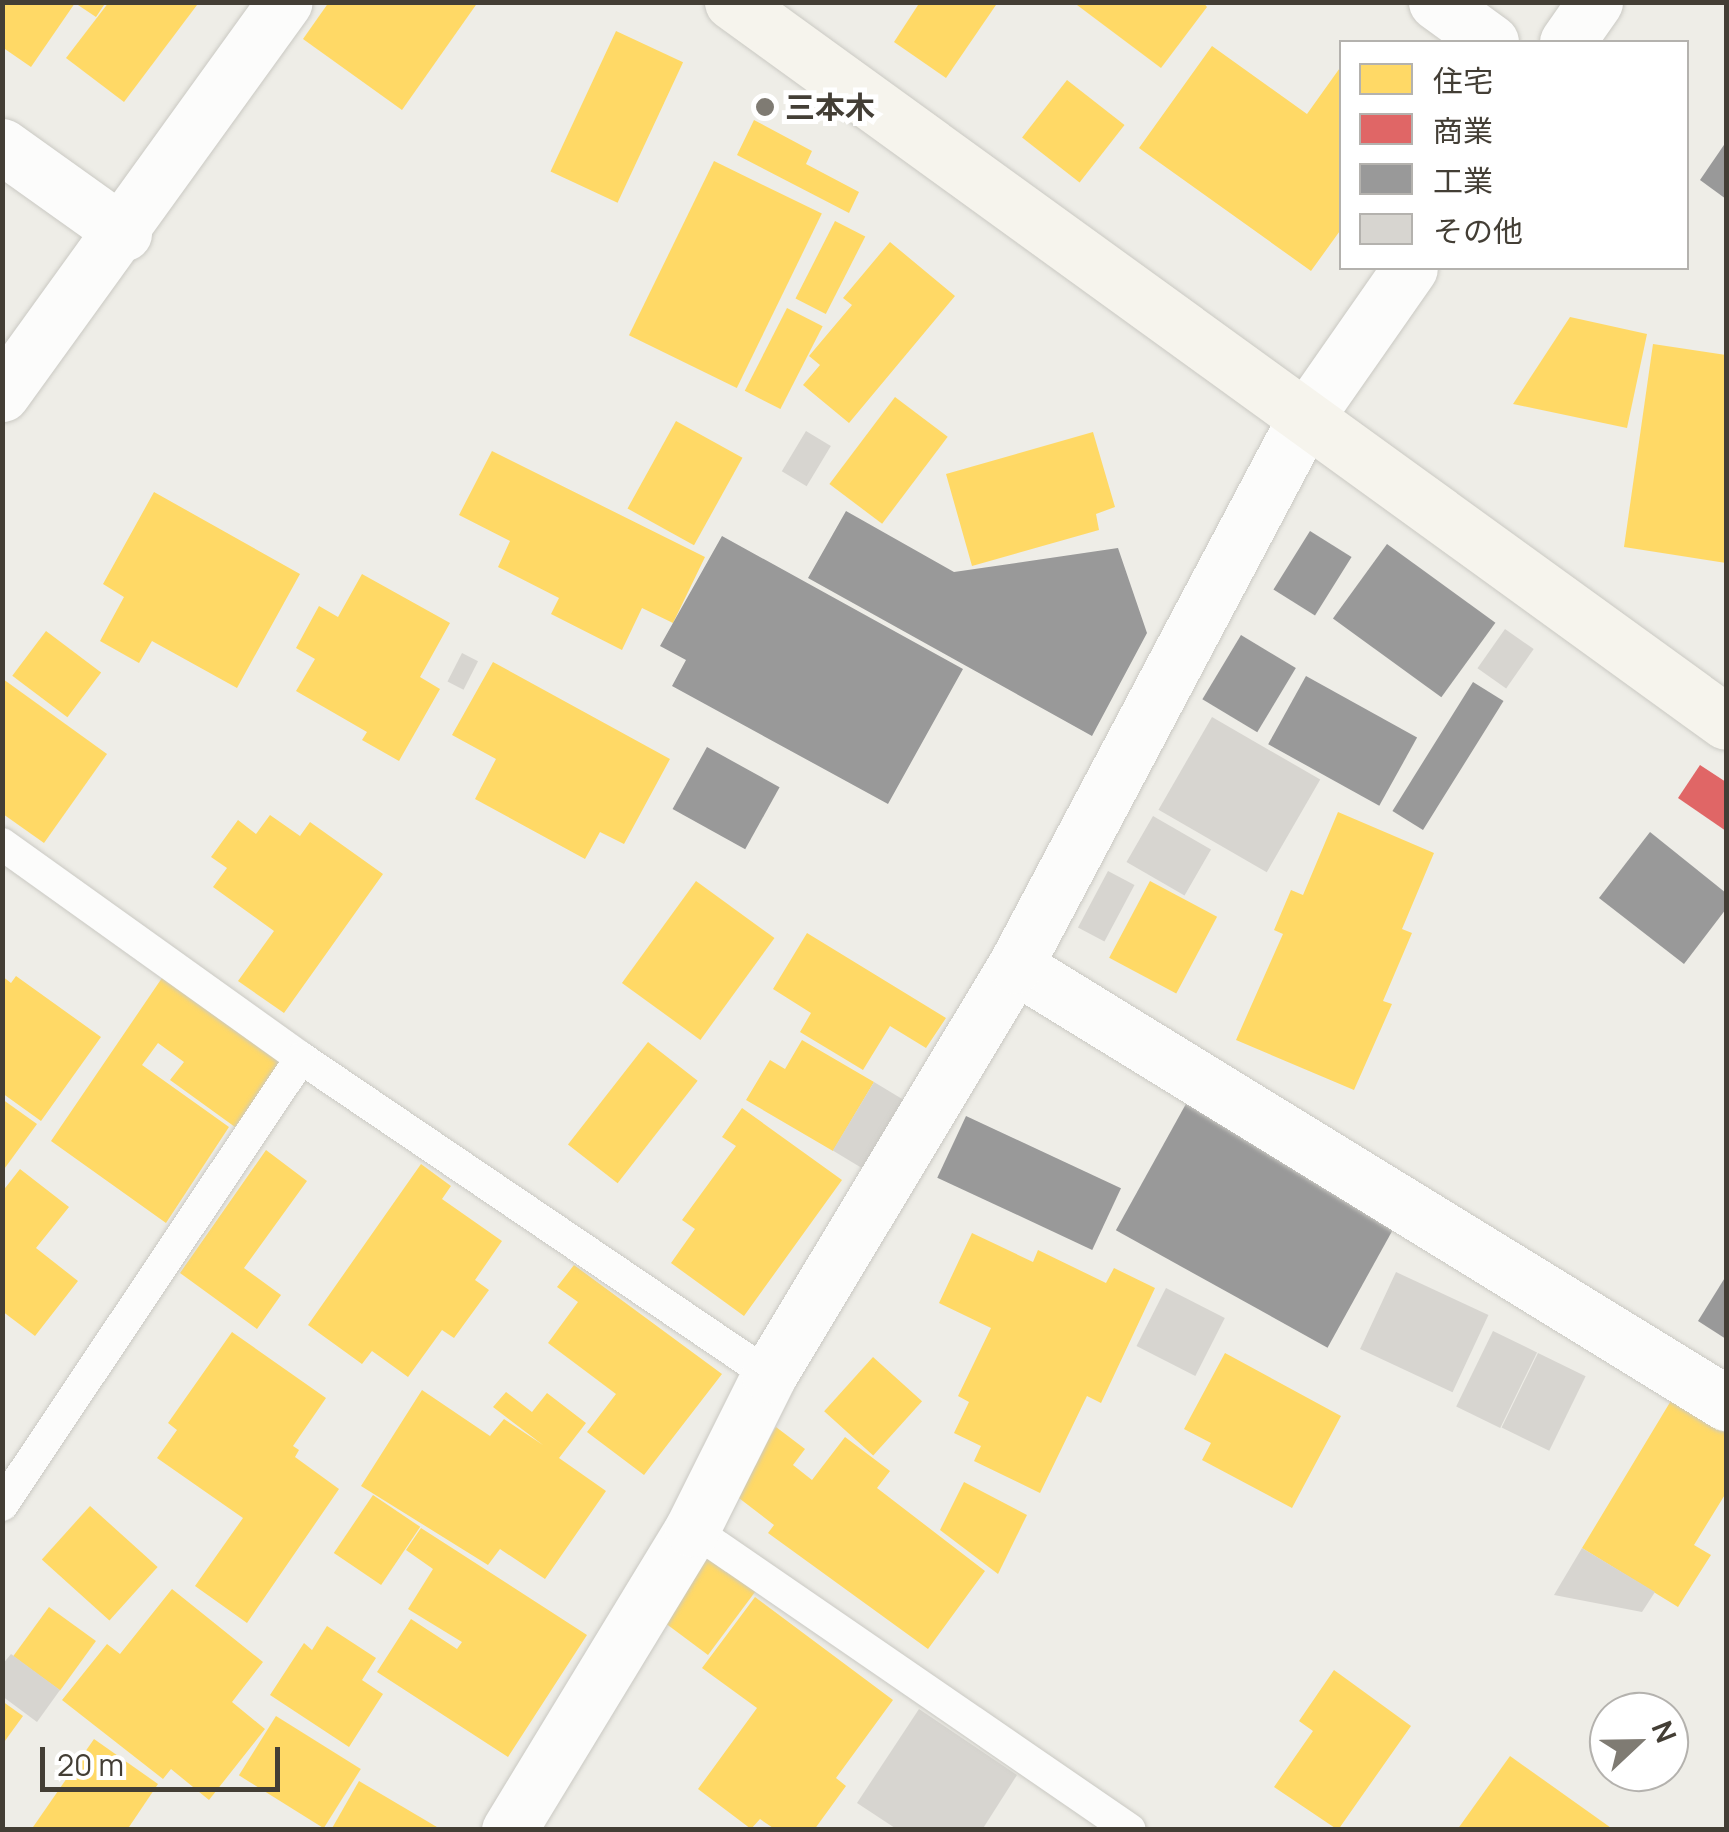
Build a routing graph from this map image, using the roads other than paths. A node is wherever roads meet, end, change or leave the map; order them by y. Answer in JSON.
{"nodes":[{"id":1,"x":286,"y":2,"type":"edge"},
{"id":2,"x":732,"y":2,"type":"edge"},
{"id":3,"x":1436,"y":2,"type":"edge"},
{"id":4,"x":1595,"y":2,"type":"edge"},
{"id":5,"x":1488,"y":40,"type":"edge"},
{"id":6,"x":1568,"y":40,"type":"edge"},
{"id":7,"x":2,"y":146,"type":"edge"},
{"id":8,"x":124,"y":233,"type":"junction"},
{"id":9,"x":1409,"y":270,"type":"edge"},
{"id":10,"x":2,"y":394,"type":"edge"},
{"id":11,"x":1304,"y":420,"type":"junction"},
{"id":12,"x":1726,"y":722,"type":"edge"},
{"id":13,"x":2,"y":844,"type":"edge"},
{"id":14,"x":1015,"y":966,"type":"junction"},
{"id":15,"x":301,"y":1058,"type":"junction"},
{"id":16,"x":769,"y":1375,"type":"junction"},
{"id":17,"x":1726,"y":1403,"type":"edge"},
{"id":18,"x":2,"y":1505,"type":"edge"},
{"id":19,"x":692,"y":1529,"type":"junction"},
{"id":20,"x":509,"y":1830,"type":"edge"},
{"id":21,"x":1130,"y":1830,"type":"edge"}],
"edges":[{"from":1,"to":8,"type":"street"},
{"from":2,"to":11,"type":"street"},
{"from":3,"to":5,"type":"street"},
{"from":4,"to":6,"type":"street"},
{"from":7,"to":8,"type":"street"},
{"from":8,"to":10,"type":"street"},
{"from":9,"to":11,"type":"street"},
{"from":11,"to":12,"type":"street"},
{"from":11,"to":14,"type":"street"},
{"from":13,"to":15,"type":"lane"},
{"from":14,"to":16,"type":"street"},
{"from":14,"to":17,"type":"street"},
{"from":15,"to":16,"type":"lane"},
{"from":15,"to":18,"type":"lane"},
{"from":16,"to":19,"type":"street"},
{"from":19,"to":20,"type":"street"},
{"from":19,"to":21,"type":"lane"}]}
